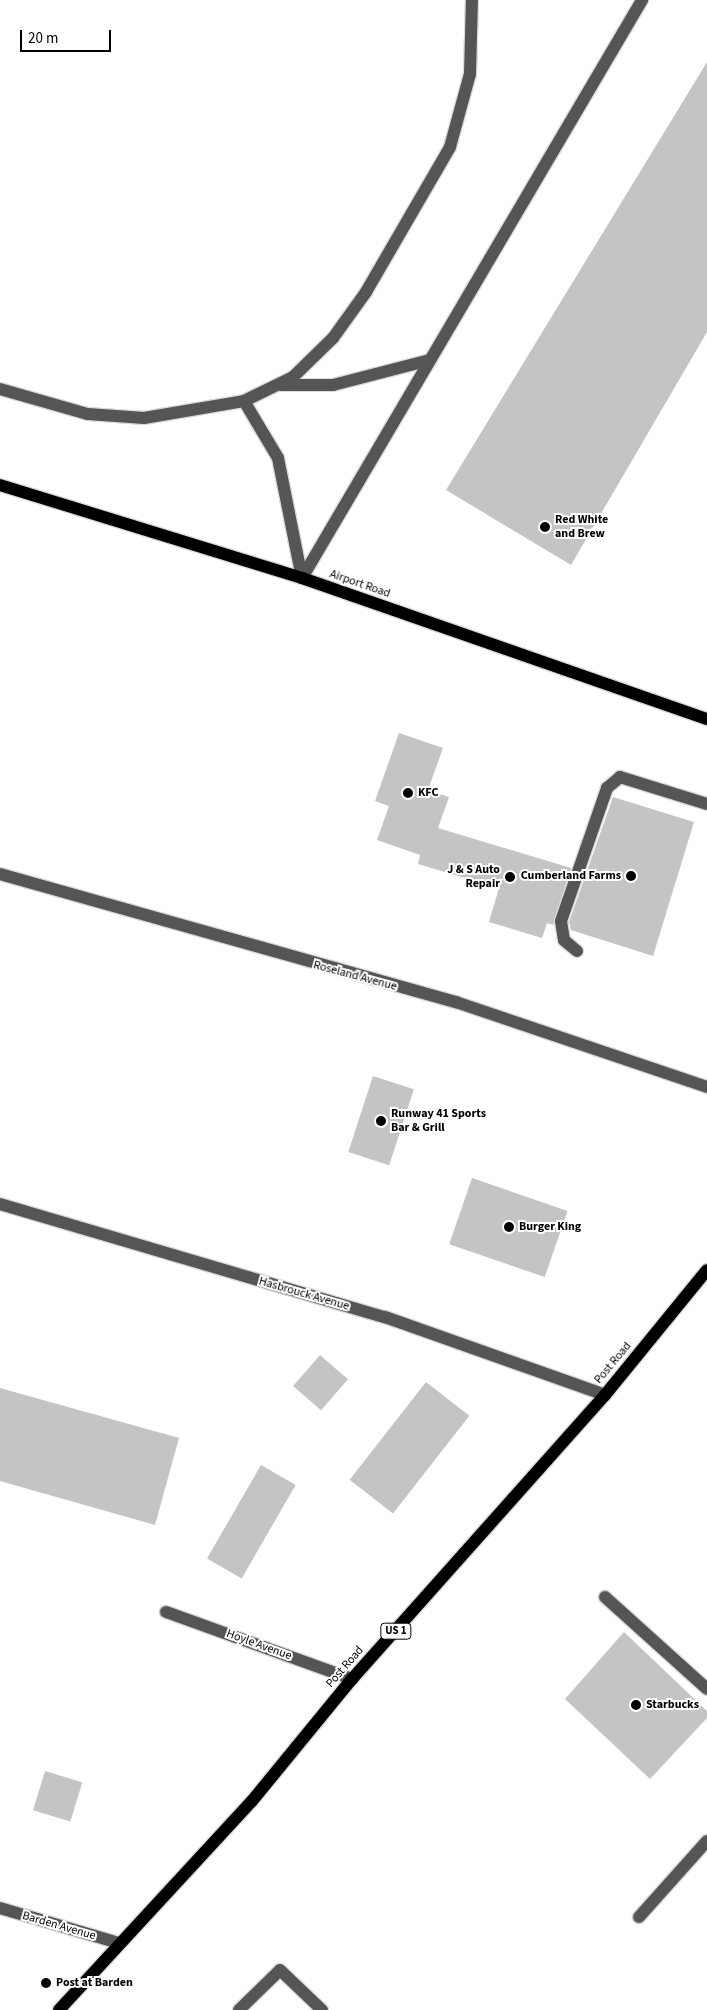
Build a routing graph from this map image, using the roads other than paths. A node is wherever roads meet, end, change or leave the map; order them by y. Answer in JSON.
{"nodes":[{"id":1,"x":472,"y":0,"type":"edge"},
{"id":2,"x":642,"y":0,"type":"edge"},
{"id":3,"x":430,"y":360,"type":"junction"},
{"id":4,"x":279,"y":385,"type":"junction"},
{"id":5,"x":0,"y":389,"type":"edge"},
{"id":6,"x":244,"y":401,"type":"junction"},
{"id":7,"x":0,"y":485,"type":"edge"},
{"id":8,"x":302,"y":578,"type":"junction"},
{"id":9,"x":707,"y":719,"type":"edge"},
{"id":10,"x":707,"y":804,"type":"edge"},
{"id":11,"x":0,"y":874,"type":"edge"},
{"id":12,"x":577,"y":951,"type":"dead end"},
{"id":13,"x":707,"y":1087,"type":"edge"},
{"id":14,"x":0,"y":1204,"type":"edge"},
{"id":15,"x":707,"y":1270,"type":"edge"},
{"id":16,"x":605,"y":1395,"type":"junction"},
{"id":17,"x":606,"y":1597,"type":"dead end"},
{"id":18,"x":166,"y":1612,"type":"dead end"},
{"id":19,"x":352,"y":1679,"type":"junction"},
{"id":20,"x":707,"y":1689,"type":"edge"},
{"id":21,"x":707,"y":1841,"type":"edge"},
{"id":22,"x":0,"y":1908,"type":"edge"},
{"id":23,"x":639,"y":1917,"type":"dead end"},
{"id":24,"x":118,"y":1944,"type":"junction"},
{"id":25,"x":59,"y":2010,"type":"edge"},
{"id":26,"x":239,"y":2010,"type":"edge"},
{"id":27,"x":322,"y":2010,"type":"edge"}],
"edges":[{"from":1,"to":4,"type":"street"},
{"from":2,"to":3,"type":"street"},
{"from":3,"to":4,"type":"street"},
{"from":3,"to":8,"type":"street"},
{"from":4,"to":6,"type":"street"},
{"from":5,"to":6,"type":"street"},
{"from":6,"to":8,"type":"street"},
{"from":7,"to":8,"type":"main road","name":"Airport Road"},
{"from":8,"to":9,"type":"main road","name":"Airport Road"},
{"from":10,"to":12,"type":"street"},
{"from":11,"to":13,"type":"street","name":"Roseland Avenue"},
{"from":14,"to":16,"type":"street","name":"Hasbrouck Avenue"},
{"from":15,"to":16,"type":"main road","name":"Post Road","number":"US 1"},
{"from":16,"to":19,"type":"main road","name":"Post Road","number":"US 1"},
{"from":17,"to":20,"type":"street"},
{"from":18,"to":19,"type":"street","name":"Hoyle Avenue"},
{"from":19,"to":24,"type":"main road","name":"Post Road","number":"US 1"},
{"from":21,"to":23,"type":"street"},
{"from":22,"to":24,"type":"street","name":"Barden Avenue"},
{"from":24,"to":25,"type":"main road","name":"Post Road","number":"US 1"},
{"from":26,"to":27,"type":"street"}]}
